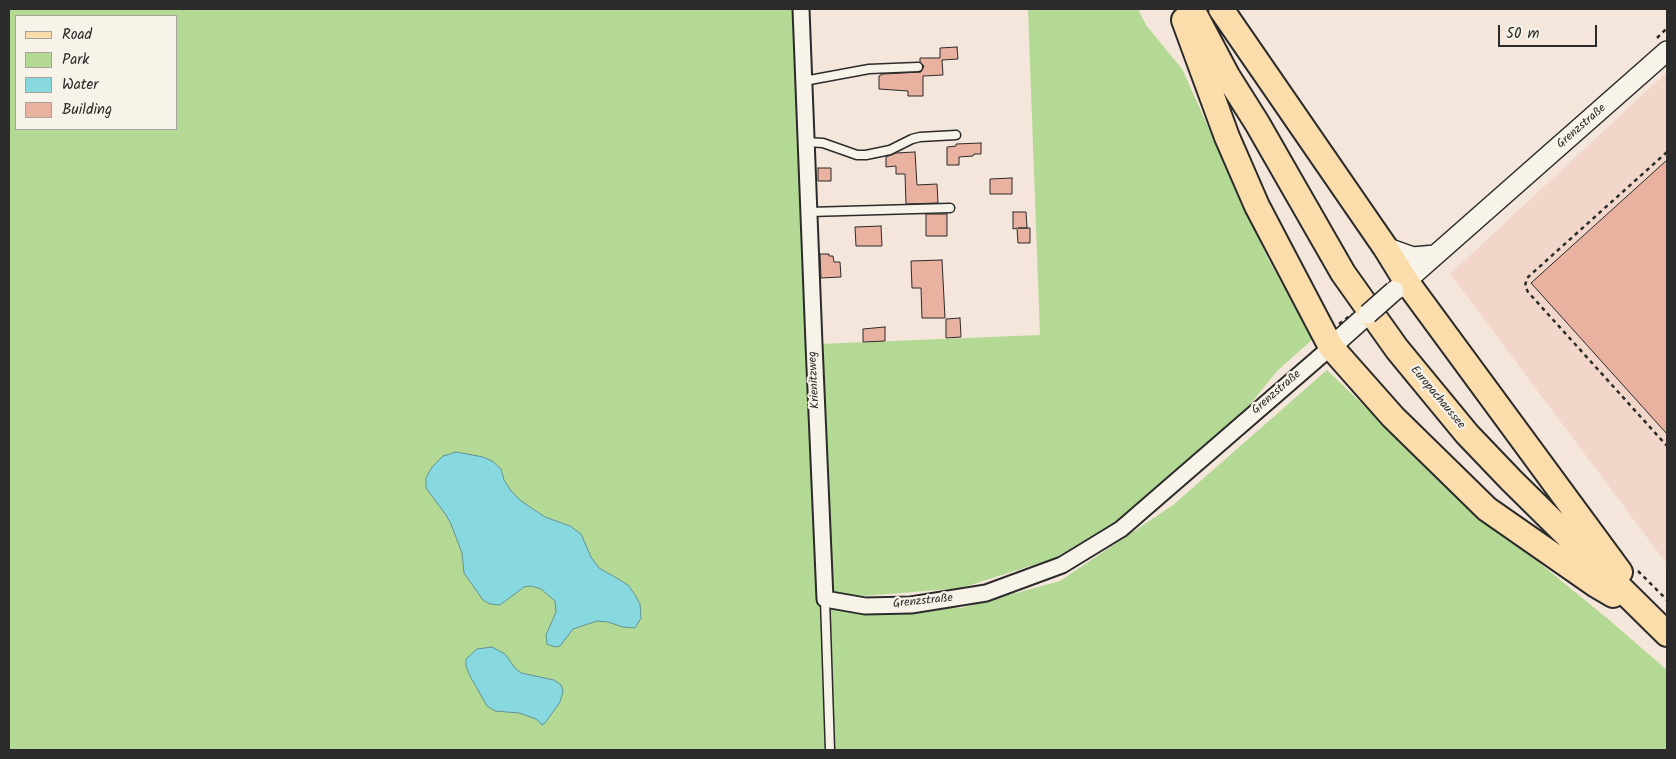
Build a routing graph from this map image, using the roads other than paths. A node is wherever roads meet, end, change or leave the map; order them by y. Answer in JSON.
{"nodes":[{"id":1,"x":801,"y":9,"type":"edge"},
{"id":2,"x":1180,"y":9,"type":"edge"},
{"id":3,"x":1192,"y":9,"type":"edge"},
{"id":4,"x":1204,"y":9,"type":"edge"},
{"id":5,"x":1221,"y":9,"type":"edge"},
{"id":6,"x":1667,"y":51,"type":"edge"},
{"id":7,"x":918,"y":67,"type":"dead end"},
{"id":8,"x":804,"y":81,"type":"junction"},
{"id":9,"x":1257,"y":123,"type":"junction"},
{"id":10,"x":956,"y":135,"type":"dead end"},
{"id":11,"x":806,"y":142,"type":"junction"},
{"id":12,"x":950,"y":208,"type":"dead end"},
{"id":13,"x":809,"y":212,"type":"junction"},
{"id":14,"x":1384,"y":247,"type":"junction"},
{"id":15,"x":1435,"y":255,"type":"junction"},
{"id":16,"x":1400,"y":286,"type":"junction"},
{"id":17,"x":1338,"y":340,"type":"junction"},
{"id":18,"x":825,"y":599,"type":"junction"},
{"id":19,"x":1647,"y":614,"type":"junction"},
{"id":20,"x":1667,"y":634,"type":"edge"},
{"id":21,"x":830,"y":750,"type":"edge"}],
"edges":[{"from":1,"to":8,"type":"street","name":"Krienitzweg"},
{"from":2,"to":17,"type":"main road"},
{"from":3,"to":9,"type":"main road","name":"Europachaussee"},
{"from":4,"to":9,"type":"main road","name":"Europachaussee"},
{"from":5,"to":14,"type":"main road"},
{"from":6,"to":15,"type":"street","name":"Grenzstraße"},
{"from":7,"to":8,"type":"lane"},
{"from":8,"to":11,"type":"street","name":"Krienitzweg"},
{"from":9,"to":19,"type":"main road","name":"Europachaussee"},
{"from":10,"to":11,"type":"lane"},
{"from":11,"to":13,"type":"street","name":"Krienitzweg"},
{"from":12,"to":13,"type":"lane"},
{"from":13,"to":18,"type":"street","name":"Krienitzweg"},
{"from":14,"to":15,"type":"street"},
{"from":14,"to":16,"type":"main road"},
{"from":15,"to":16,"type":"street","name":"Grenzstraße"},
{"from":16,"to":17,"type":"street","name":"Grenzstraße","bridge":true},
{"from":16,"to":19,"type":"main road"},
{"from":17,"to":18,"type":"street","name":"Grenzstraße"},
{"from":17,"to":19,"type":"main road"},
{"from":18,"to":21,"type":"lane","name":"Krienitzweg"},
{"from":19,"to":20,"type":"main road","name":"Europachaussee"}]}
